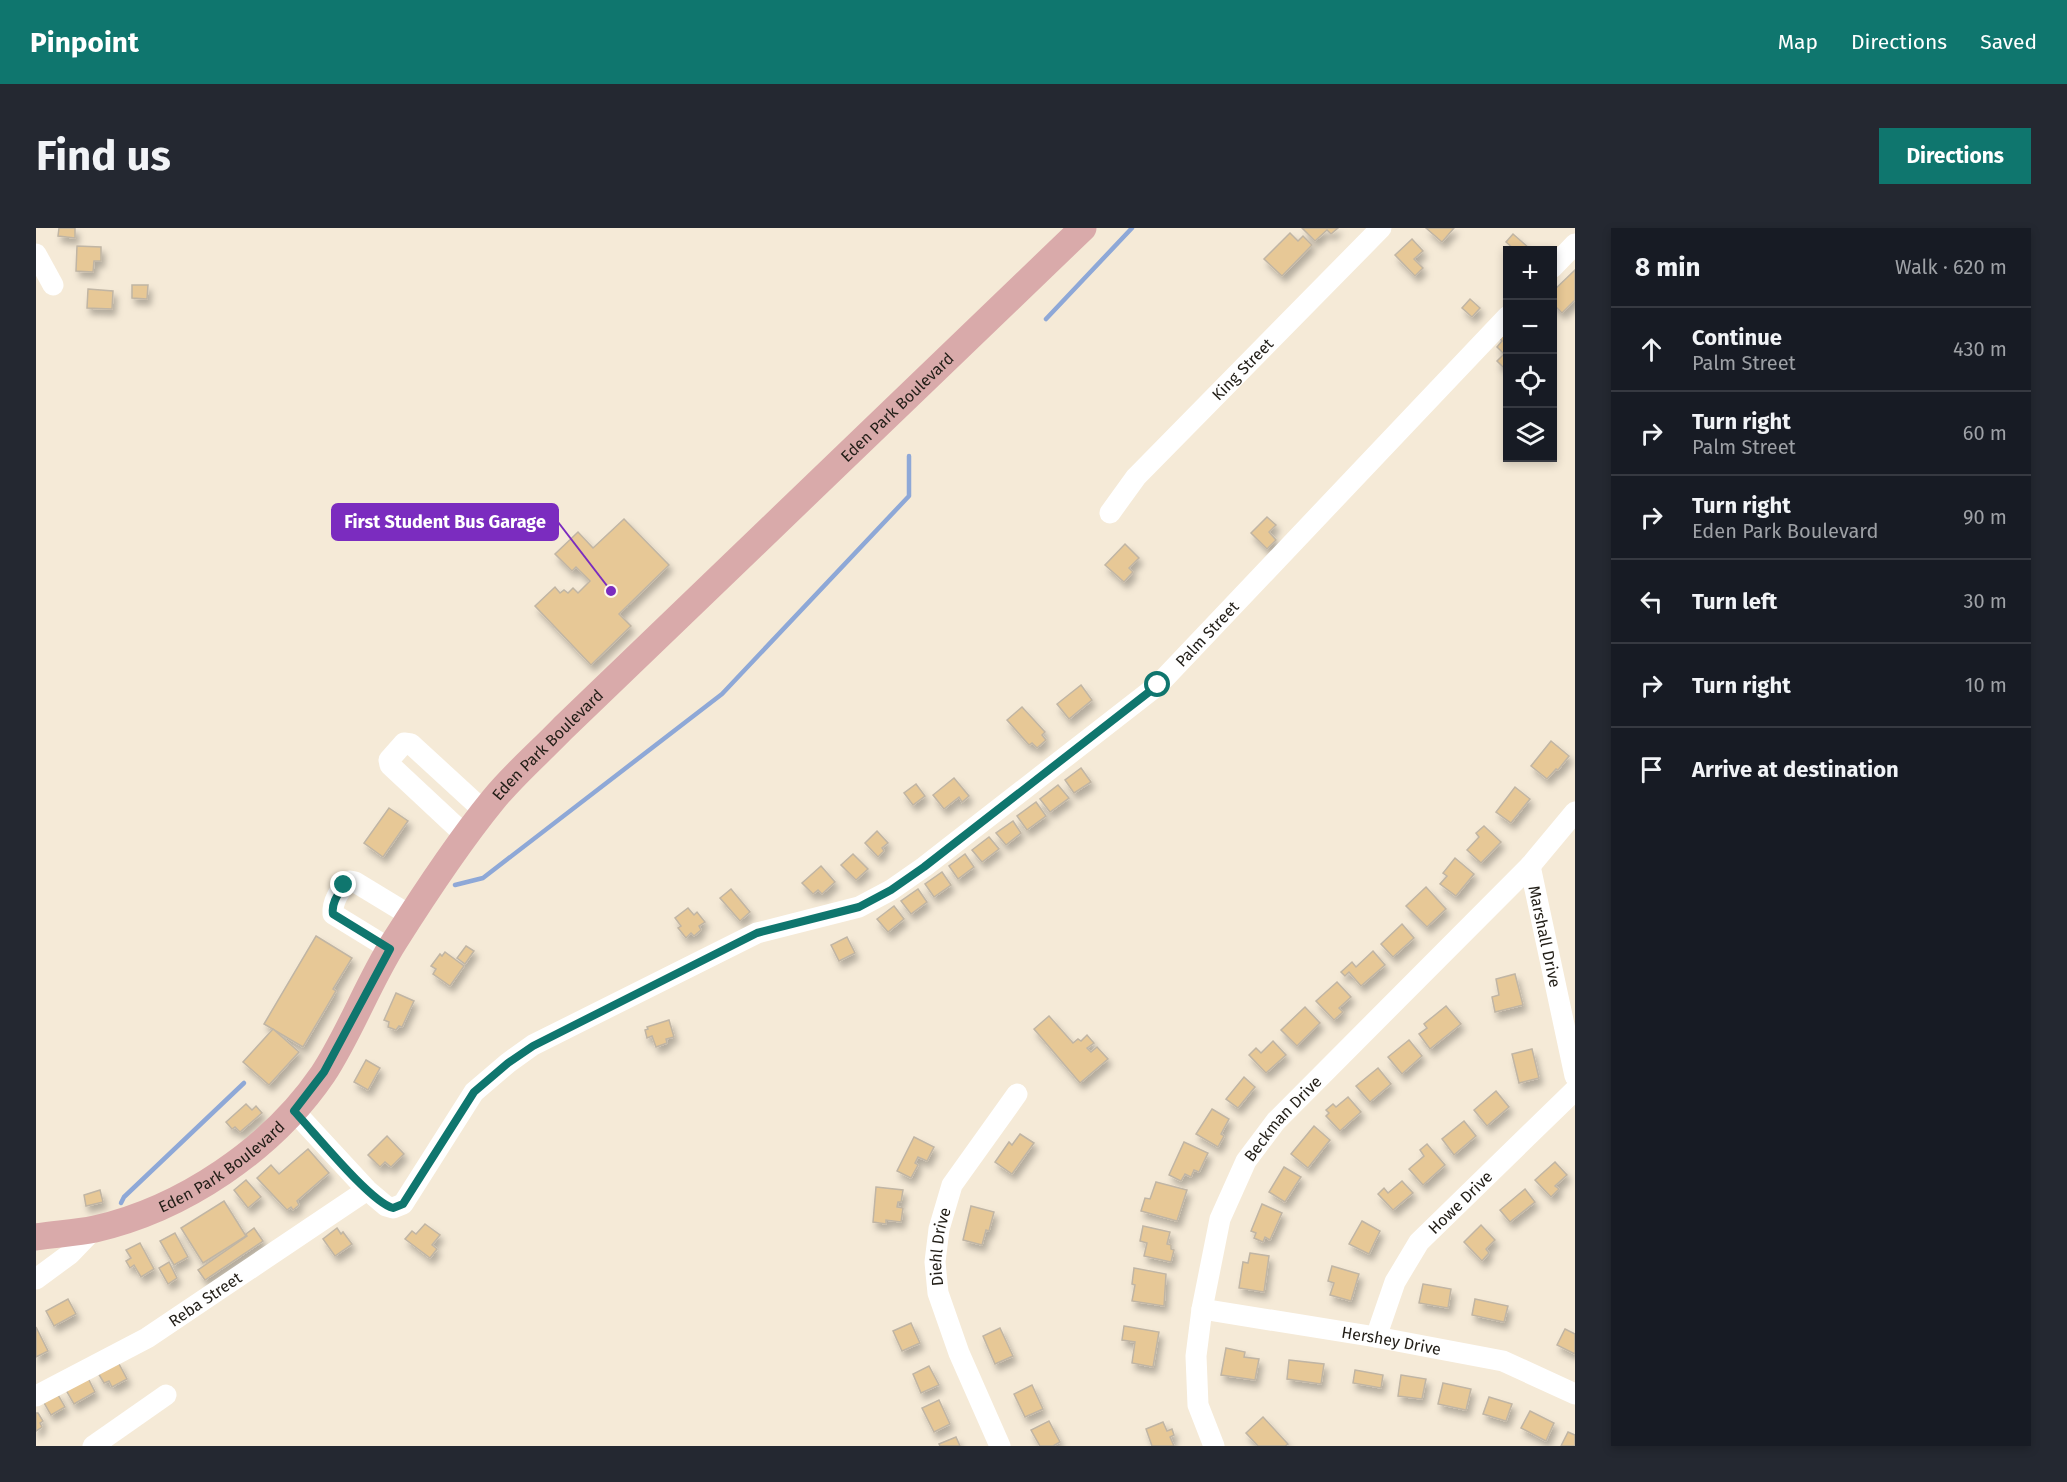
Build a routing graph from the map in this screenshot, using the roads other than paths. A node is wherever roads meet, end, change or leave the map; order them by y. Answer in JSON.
{"nodes":[{"id":1,"x":1083,"y":228,"type":"edge"},
{"id":2,"x":1381,"y":228,"type":"edge"},
{"id":3,"x":1575,"y":244,"type":"edge"},
{"id":4,"x":36,"y":254,"type":"edge"},
{"id":5,"x":1557,"y":263,"type":"edge"},
{"id":6,"x":53,"y":285,"type":"dead end"},
{"id":7,"x":1503,"y":321,"type":"edge"},
{"id":8,"x":1110,"y":513,"type":"dead end"},
{"id":9,"x":484,"y":812,"type":"junction"},
{"id":10,"x":1575,"y":812,"type":"edge"},
{"id":11,"x":466,"y":836,"type":"junction"},
{"id":12,"x":1530,"y":866,"type":"junction"},
{"id":13,"x":411,"y":916,"type":"junction"},
{"id":14,"x":390,"y":949,"type":"junction"},
{"id":15,"x":1575,"y":1076,"type":"edge"},
{"id":16,"x":1017,"y":1094,"type":"dead end"},
{"id":17,"x":294,"y":1111,"type":"junction"},
{"id":18,"x":367,"y":1190,"type":"junction"},
{"id":19,"x":94,"y":1229,"type":"junction"},
{"id":20,"x":36,"y":1237,"type":"edge"},
{"id":21,"x":36,"y":1279,"type":"edge"},
{"id":22,"x":1202,"y":1310,"type":"junction"},
{"id":23,"x":1376,"y":1337,"type":"junction"},
{"id":24,"x":1575,"y":1394,"type":"edge"},
{"id":25,"x":166,"y":1395,"type":"dead end"},
{"id":26,"x":36,"y":1396,"type":"edge"},
{"id":27,"x":93,"y":1446,"type":"edge"},
{"id":28,"x":1000,"y":1446,"type":"edge"},
{"id":29,"x":1214,"y":1446,"type":"edge"}],
"edges":[{"from":1,"to":9,"type":"main road","name":"Eden Park Boulevard"},
{"from":2,"to":8,"type":"street","name":"King Street"},
{"from":3,"to":5,"type":"street"},
{"from":4,"to":6,"type":"street"},
{"from":7,"to":18,"type":"street","name":"Palm Street"},
{"from":9,"to":11,"type":"main road","name":"Eden Park Boulevard"},
{"from":9,"to":11,"type":"street"},
{"from":10,"to":12,"type":"street","name":"Marshall Drive"},
{"from":11,"to":13,"type":"main road","name":"Eden Park Boulevard"},
{"from":12,"to":15,"type":"street","name":"Marshall Drive"},
{"from":12,"to":22,"type":"street","name":"Beckman Drive"},
{"from":13,"to":14,"type":"main road","name":"Eden Park Boulevard"},
{"from":13,"to":14,"type":"street"},
{"from":14,"to":17,"type":"main road","name":"Eden Park Boulevard"},
{"from":15,"to":23,"type":"street","name":"Howe Drive"},
{"from":16,"to":28,"type":"street","name":"Diehl Drive"},
{"from":17,"to":18,"type":"street","name":"Palm Street"},
{"from":17,"to":19,"type":"main road","name":"Eden Park Boulevard"},
{"from":18,"to":26,"type":"street","name":"Reba Street"},
{"from":19,"to":20,"type":"main road","name":"Eden Park Boulevard"},
{"from":19,"to":21,"type":"street"},
{"from":22,"to":23,"type":"street","name":"Hershey Drive"},
{"from":22,"to":29,"type":"street","name":"Beckman Drive"},
{"from":23,"to":24,"type":"street","name":"Hershey Drive"},
{"from":25,"to":27,"type":"street"}]}
